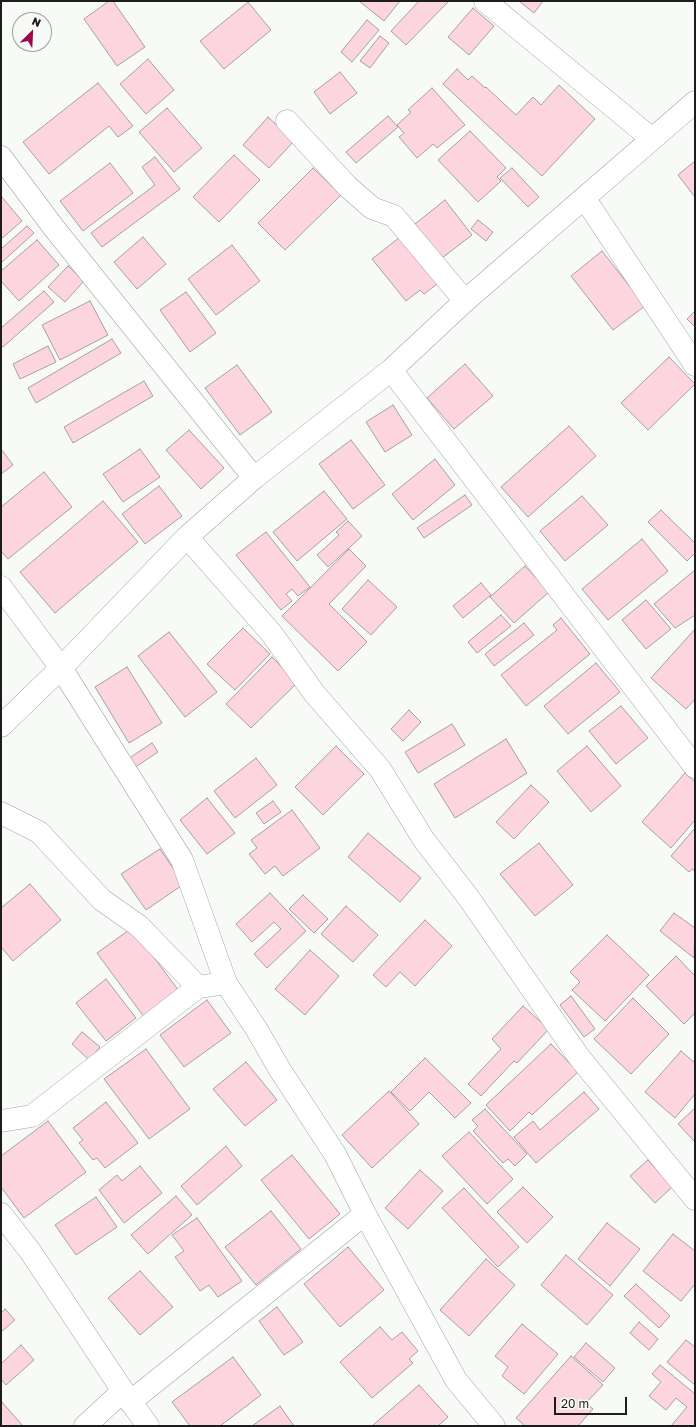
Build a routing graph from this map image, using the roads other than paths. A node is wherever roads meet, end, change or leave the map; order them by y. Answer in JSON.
{"nodes":[{"id":1,"x":485,"y":1,"type":"edge"},
{"id":2,"x":695,"y":102,"type":"edge"},
{"id":3,"x":287,"y":121,"type":"dead end"},
{"id":4,"x":652,"y":139,"type":"junction"},
{"id":5,"x":1,"y":157,"type":"edge"},
{"id":6,"x":585,"y":199,"type":"junction"},
{"id":7,"x":465,"y":301,"type":"junction"},
{"id":8,"x":695,"y":364,"type":"edge"},
{"id":9,"x":392,"y":370,"type":"junction"},
{"id":10,"x":254,"y":478,"type":"junction"},
{"id":11,"x":187,"y":537,"type":"junction"},
{"id":12,"x":1,"y":587,"type":"edge"},
{"id":13,"x":61,"y":668,"type":"junction"},
{"id":14,"x":1,"y":726,"type":"edge"},
{"id":15,"x":695,"y":767,"type":"edge"},
{"id":16,"x":1,"y":813,"type":"edge"},
{"id":17,"x":226,"y":983,"type":"junction"},
{"id":18,"x":198,"y":987,"type":"junction"},
{"id":19,"x":1,"y":1121,"type":"edge"},
{"id":20,"x":695,"y":1199,"type":"edge"},
{"id":21,"x":1,"y":1214,"type":"edge"},
{"id":22,"x":366,"y":1214,"type":"junction"},
{"id":23,"x":127,"y":1396,"type":"junction"},
{"id":24,"x":85,"y":1426,"type":"edge"},
{"id":25,"x":148,"y":1426,"type":"edge"},
{"id":26,"x":494,"y":1426,"type":"edge"}],
"edges":[{"from":1,"to":4,"type":"street"},
{"from":2,"to":4,"type":"street"},
{"from":3,"to":7,"type":"street"},
{"from":4,"to":6,"type":"street"},
{"from":5,"to":10,"type":"street"},
{"from":6,"to":7,"type":"street"},
{"from":6,"to":8,"type":"street"},
{"from":7,"to":9,"type":"street"},
{"from":9,"to":10,"type":"street"},
{"from":9,"to":15,"type":"street"},
{"from":10,"to":11,"type":"street"},
{"from":11,"to":13,"type":"street"},
{"from":11,"to":20,"type":"street"},
{"from":12,"to":13,"type":"street"},
{"from":13,"to":14,"type":"street"},
{"from":13,"to":17,"type":"street"},
{"from":16,"to":18,"type":"street"},
{"from":17,"to":18,"type":"street"},
{"from":17,"to":22,"type":"street"},
{"from":18,"to":19,"type":"street"},
{"from":21,"to":23,"type":"street"},
{"from":22,"to":23,"type":"street"},
{"from":22,"to":26,"type":"street"},
{"from":23,"to":24,"type":"street"},
{"from":23,"to":25,"type":"street"}]}
